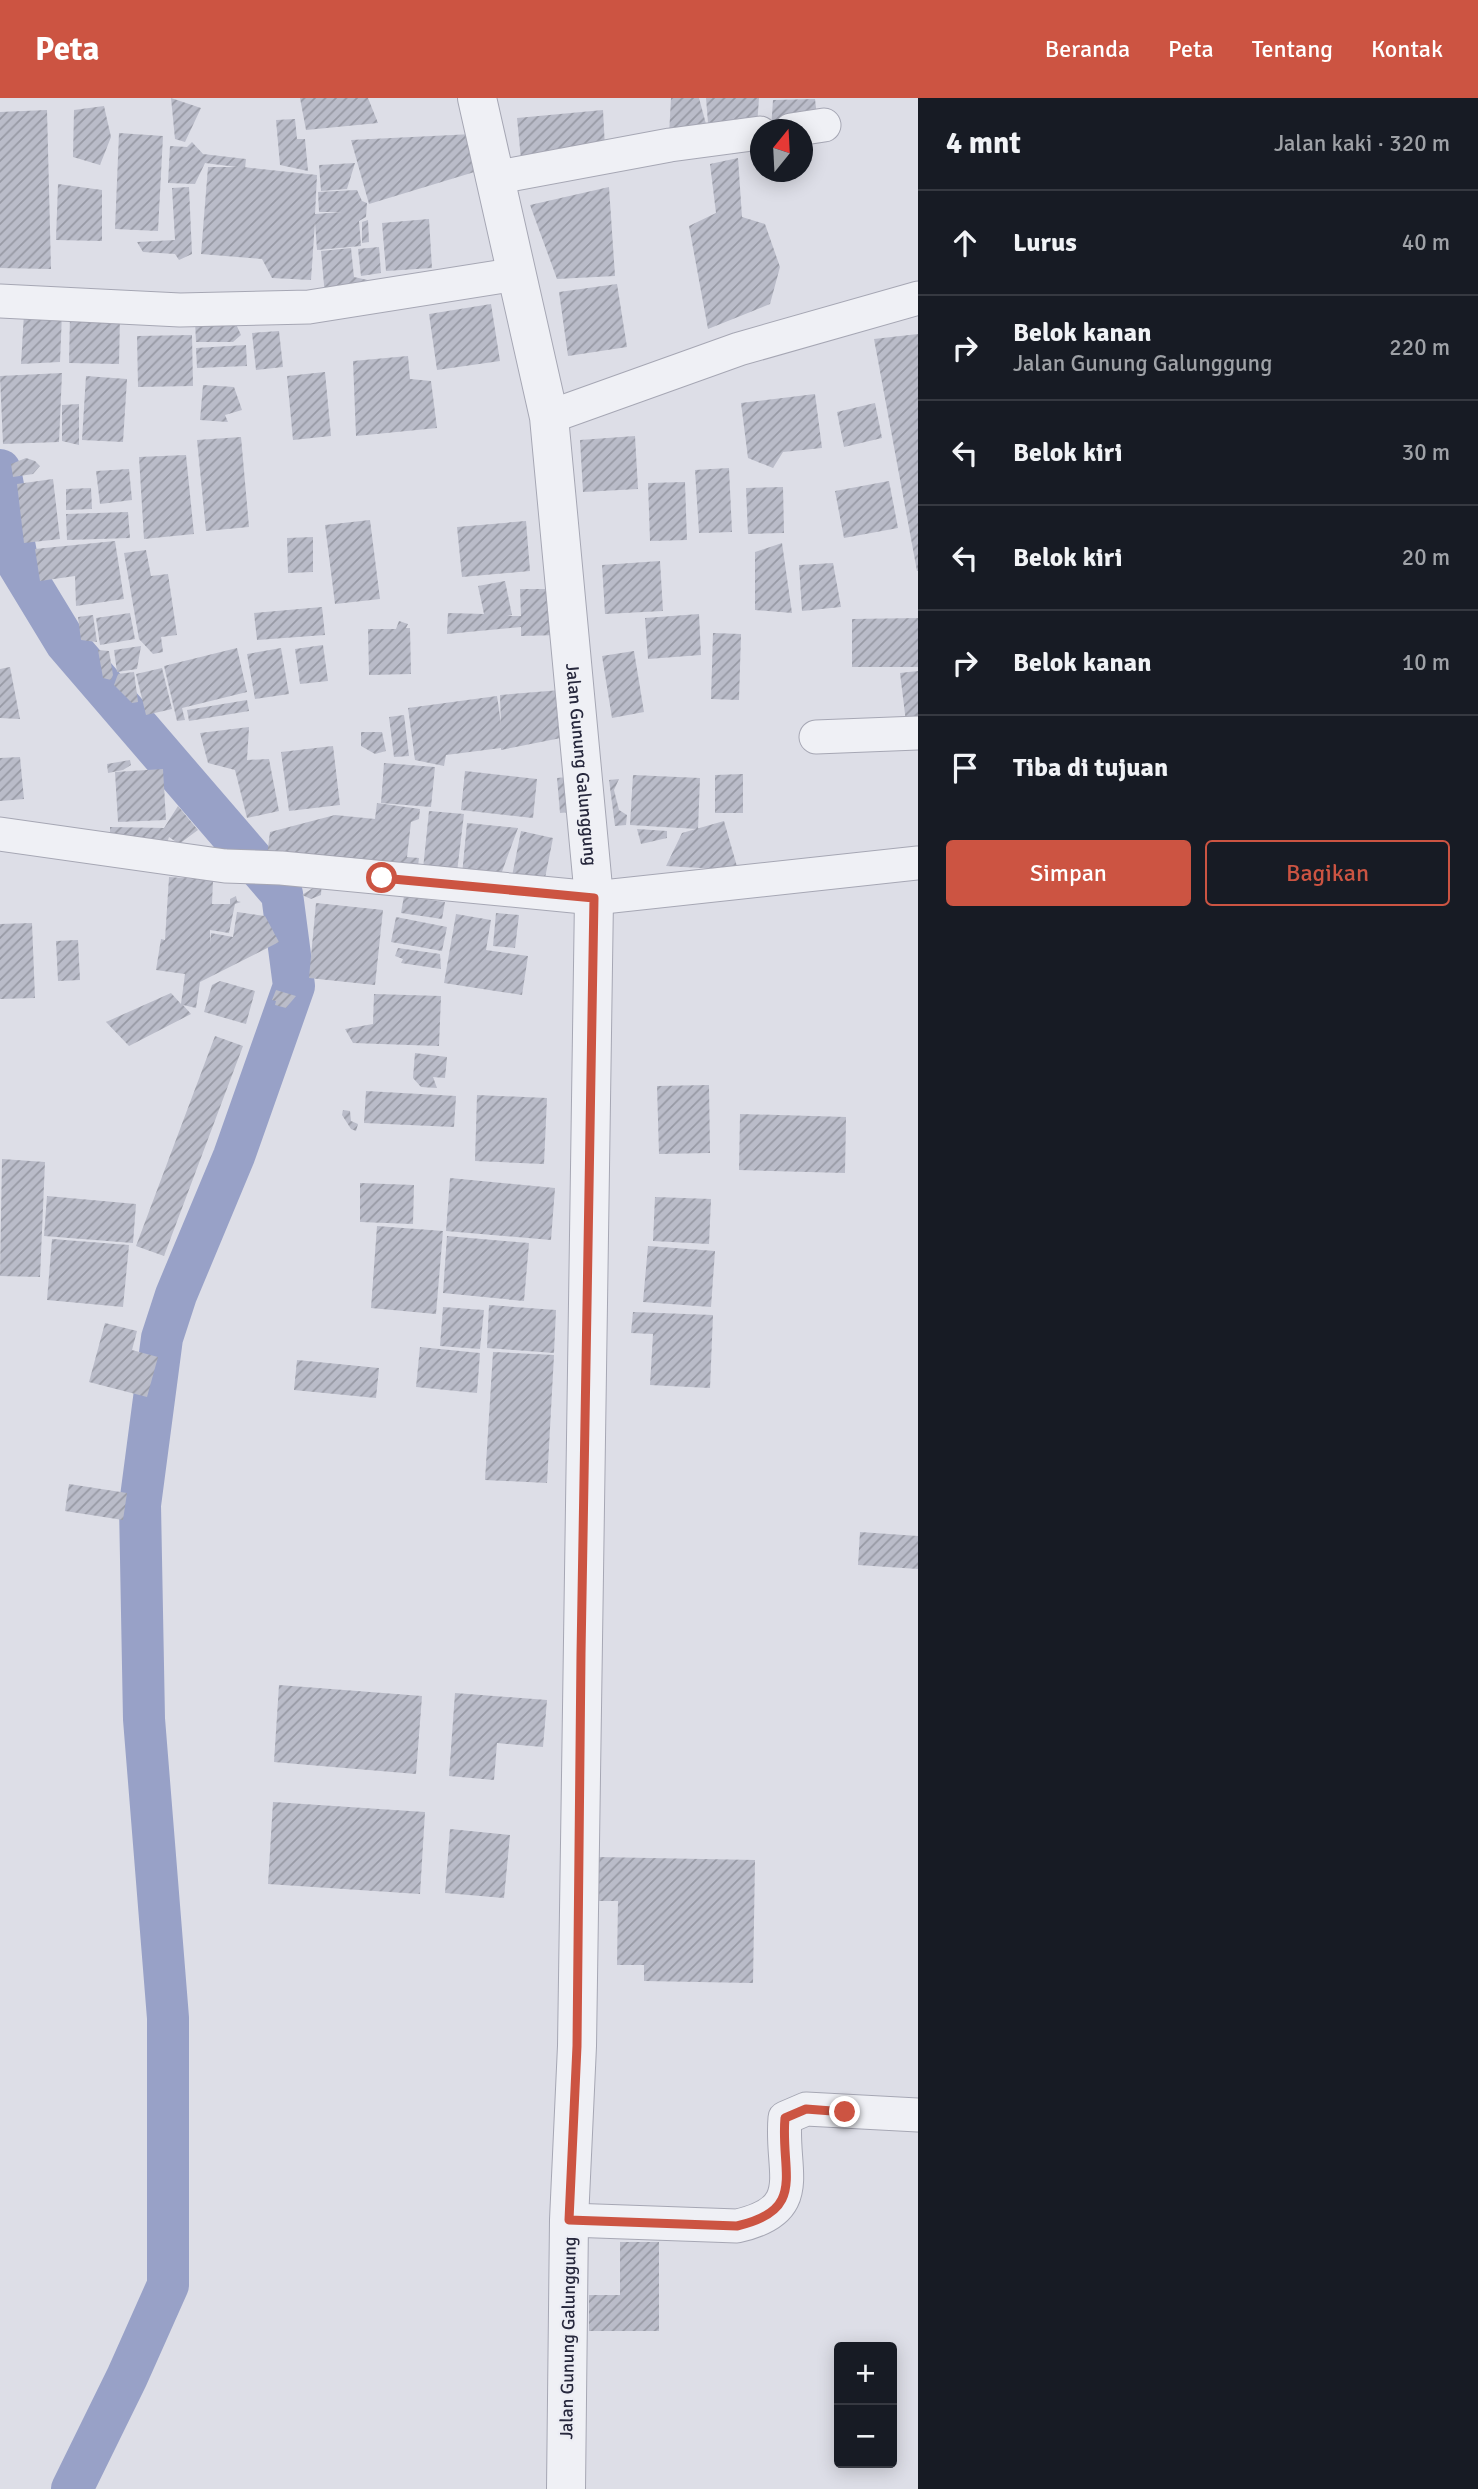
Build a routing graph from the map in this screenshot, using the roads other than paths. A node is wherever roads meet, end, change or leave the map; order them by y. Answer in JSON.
{"nodes":[{"id":1,"x":477,"y":98,"type":"edge"},
{"id":2,"x":824,"y":125,"type":"dead end"},
{"id":3,"x":813,"y":127,"type":"edge"},
{"id":4,"x":750,"y":135,"type":"edge"},
{"id":5,"x":494,"y":178,"type":"junction"},
{"id":6,"x":517,"y":274,"type":"junction"},
{"id":7,"x":918,"y":298,"type":"edge"},
{"id":8,"x":6,"y":302,"type":"edge"},
{"id":9,"x":549,"y":416,"type":"junction"},
{"id":10,"x":918,"y":733,"type":"edge"},
{"id":11,"x":816,"y":737,"type":"dead end"},
{"id":12,"x":0,"y":834,"type":"edge"},
{"id":13,"x":918,"y":863,"type":"edge"},
{"id":14,"x":594,"y":898,"type":"junction"},
{"id":15,"x":918,"y":2115,"type":"edge"},
{"id":16,"x":569,"y":2220,"type":"junction"},
{"id":17,"x":566,"y":2489,"type":"edge"}],
"edges":[{"from":1,"to":5,"type":"street","name":"Jalan Gunung Galunggung"},
{"from":2,"to":3,"type":"street"},
{"from":4,"to":5,"type":"street"},
{"from":5,"to":6,"type":"street","name":"Jalan Gunung Galunggung"},
{"from":6,"to":8,"type":"street"},
{"from":6,"to":9,"type":"street","name":"Jalan Gunung Galunggung"},
{"from":7,"to":9,"type":"street"},
{"from":9,"to":14,"type":"street","name":"Jalan Gunung Galunggung"},
{"from":10,"to":11,"type":"street"},
{"from":12,"to":14,"type":"street"},
{"from":13,"to":14,"type":"street"},
{"from":14,"to":16,"type":"street","name":"Jalan Gunung Galunggung"},
{"from":15,"to":16,"type":"street"},
{"from":16,"to":17,"type":"street","name":"Jalan Gunung Galunggung"}]}
